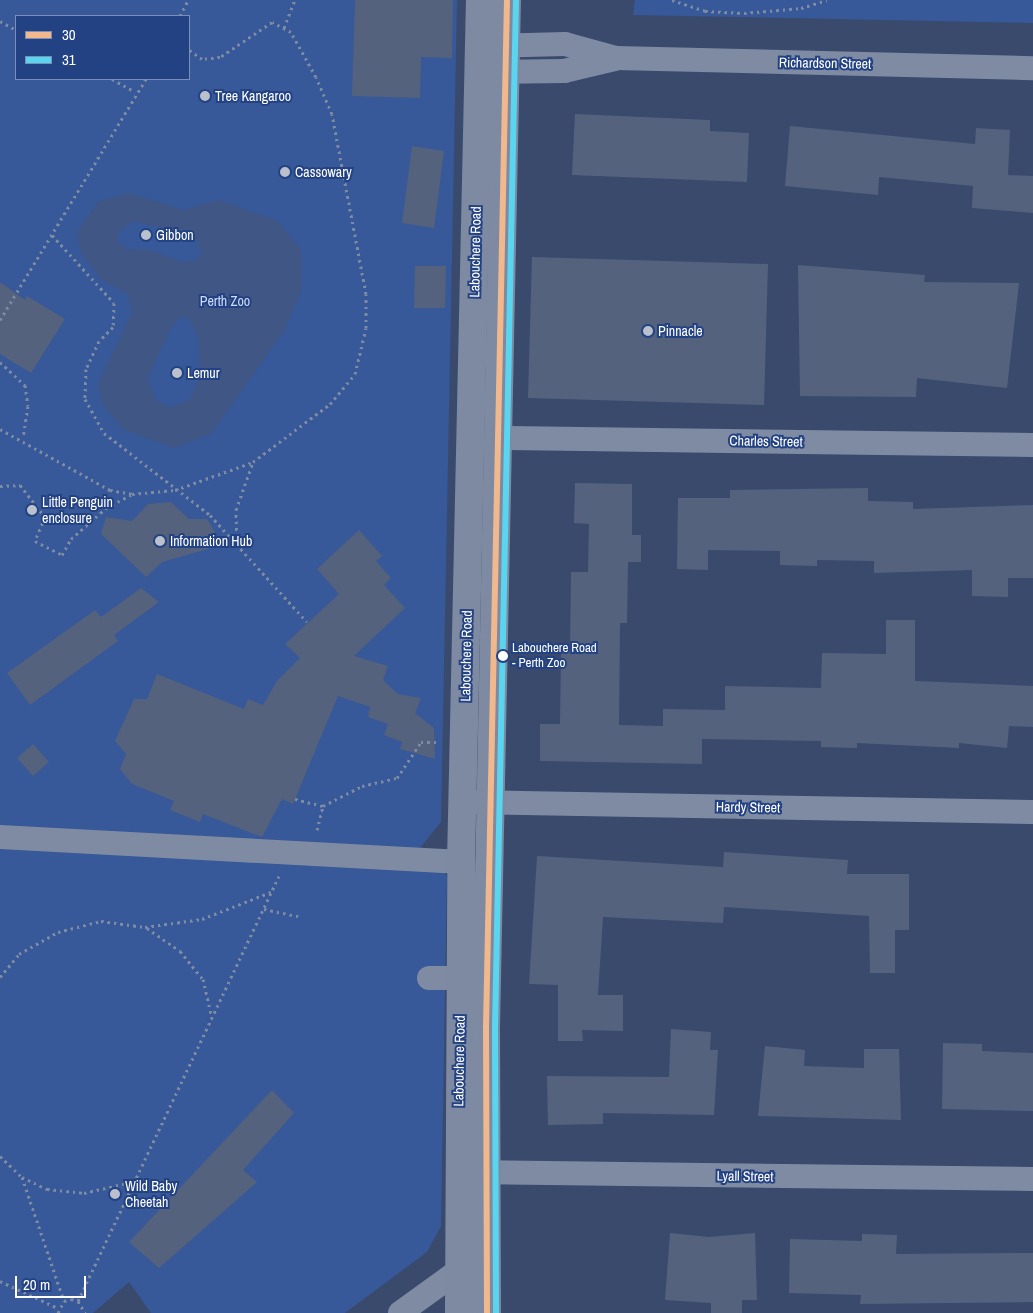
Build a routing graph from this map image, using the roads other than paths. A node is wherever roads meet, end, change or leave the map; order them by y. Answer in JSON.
{"nodes":[{"id":1,"x":480,"y":0,"type":"edge"},
{"id":2,"x":507,"y":0,"type":"edge"},
{"id":3,"x":507,"y":44,"type":"junction"},
{"id":4,"x":616,"y":58,"type":"junction"},
{"id":5,"x":479,"y":60,"type":"junction"},
{"id":6,"x":1033,"y":68,"type":"edge"},
{"id":7,"x":506,"y":72,"type":"junction"},
{"id":8,"x":500,"y":438,"type":"junction"},
{"id":9,"x":1033,"y":445,"type":"edge"},
{"id":10,"x":463,"y":802,"type":"junction"},
{"id":11,"x":492,"y":802,"type":"junction"},
{"id":12,"x":1033,"y":812,"type":"edge"},
{"id":13,"x":0,"y":838,"type":"edge"},
{"id":14,"x":461,"y":862,"type":"junction"},
{"id":15,"x":429,"y":978,"type":"dead end"},
{"id":16,"x":460,"y":978,"type":"junction"},
{"id":17,"x":458,"y":1172,"type":"junction"},
{"id":18,"x":488,"y":1172,"type":"junction"},
{"id":19,"x":1033,"y":1179,"type":"edge"},
{"id":20,"x":487,"y":1263,"type":"junction"},
{"id":21,"x":458,"y":1271,"type":"junction"},
{"id":22,"x":487,"y":1304,"type":"edge"},
{"id":23,"x":458,"y":1312,"type":"edge"},
{"id":24,"x":400,"y":1313,"type":"edge"}],
"edges":[{"from":1,"to":5,"type":"main road","name":"Labouchere Road"},
{"from":2,"to":3,"type":"main road","name":"Labouchere Road"},
{"from":3,"to":4,"type":"street","name":"Richardson Street"},
{"from":3,"to":5,"type":"street","name":"Richardson Street"},
{"from":3,"to":7,"type":"main road","name":"Labouchere Road"},
{"from":4,"to":6,"type":"street","name":"Richardson Street"},
{"from":4,"to":7,"type":"street","name":"Richardson Street"},
{"from":5,"to":7,"type":"street","name":"Richardson Street"},
{"from":5,"to":10,"type":"main road","name":"Labouchere Road"},
{"from":7,"to":8,"type":"main road","name":"Labouchere Road"},
{"from":8,"to":9,"type":"street","name":"Charles Street"},
{"from":8,"to":11,"type":"main road","name":"Labouchere Road"},
{"from":10,"to":11,"type":"street","name":"Hardy Street"},
{"from":10,"to":14,"type":"main road","name":"Labouchere Road"},
{"from":11,"to":12,"type":"street","name":"Hardy Street"},
{"from":11,"to":18,"type":"main road","name":"Labouchere Road"},
{"from":13,"to":14,"type":"street"},
{"from":14,"to":16,"type":"main road","name":"Labouchere Road"},
{"from":15,"to":16,"type":"street"},
{"from":16,"to":17,"type":"main road","name":"Labouchere Road"},
{"from":17,"to":18,"type":"street","name":"Lyall Street"},
{"from":17,"to":21,"type":"main road","name":"Labouchere Road"},
{"from":18,"to":19,"type":"street","name":"Lyall Street"},
{"from":18,"to":20,"type":"main road","name":"Labouchere Road"},
{"from":20,"to":21,"type":"street"},
{"from":20,"to":22,"type":"main road","name":"Labouchere Road"},
{"from":21,"to":23,"type":"main road","name":"Labouchere Road"},
{"from":21,"to":24,"type":"street"},
{"from":22,"to":23,"type":"street"}]}
